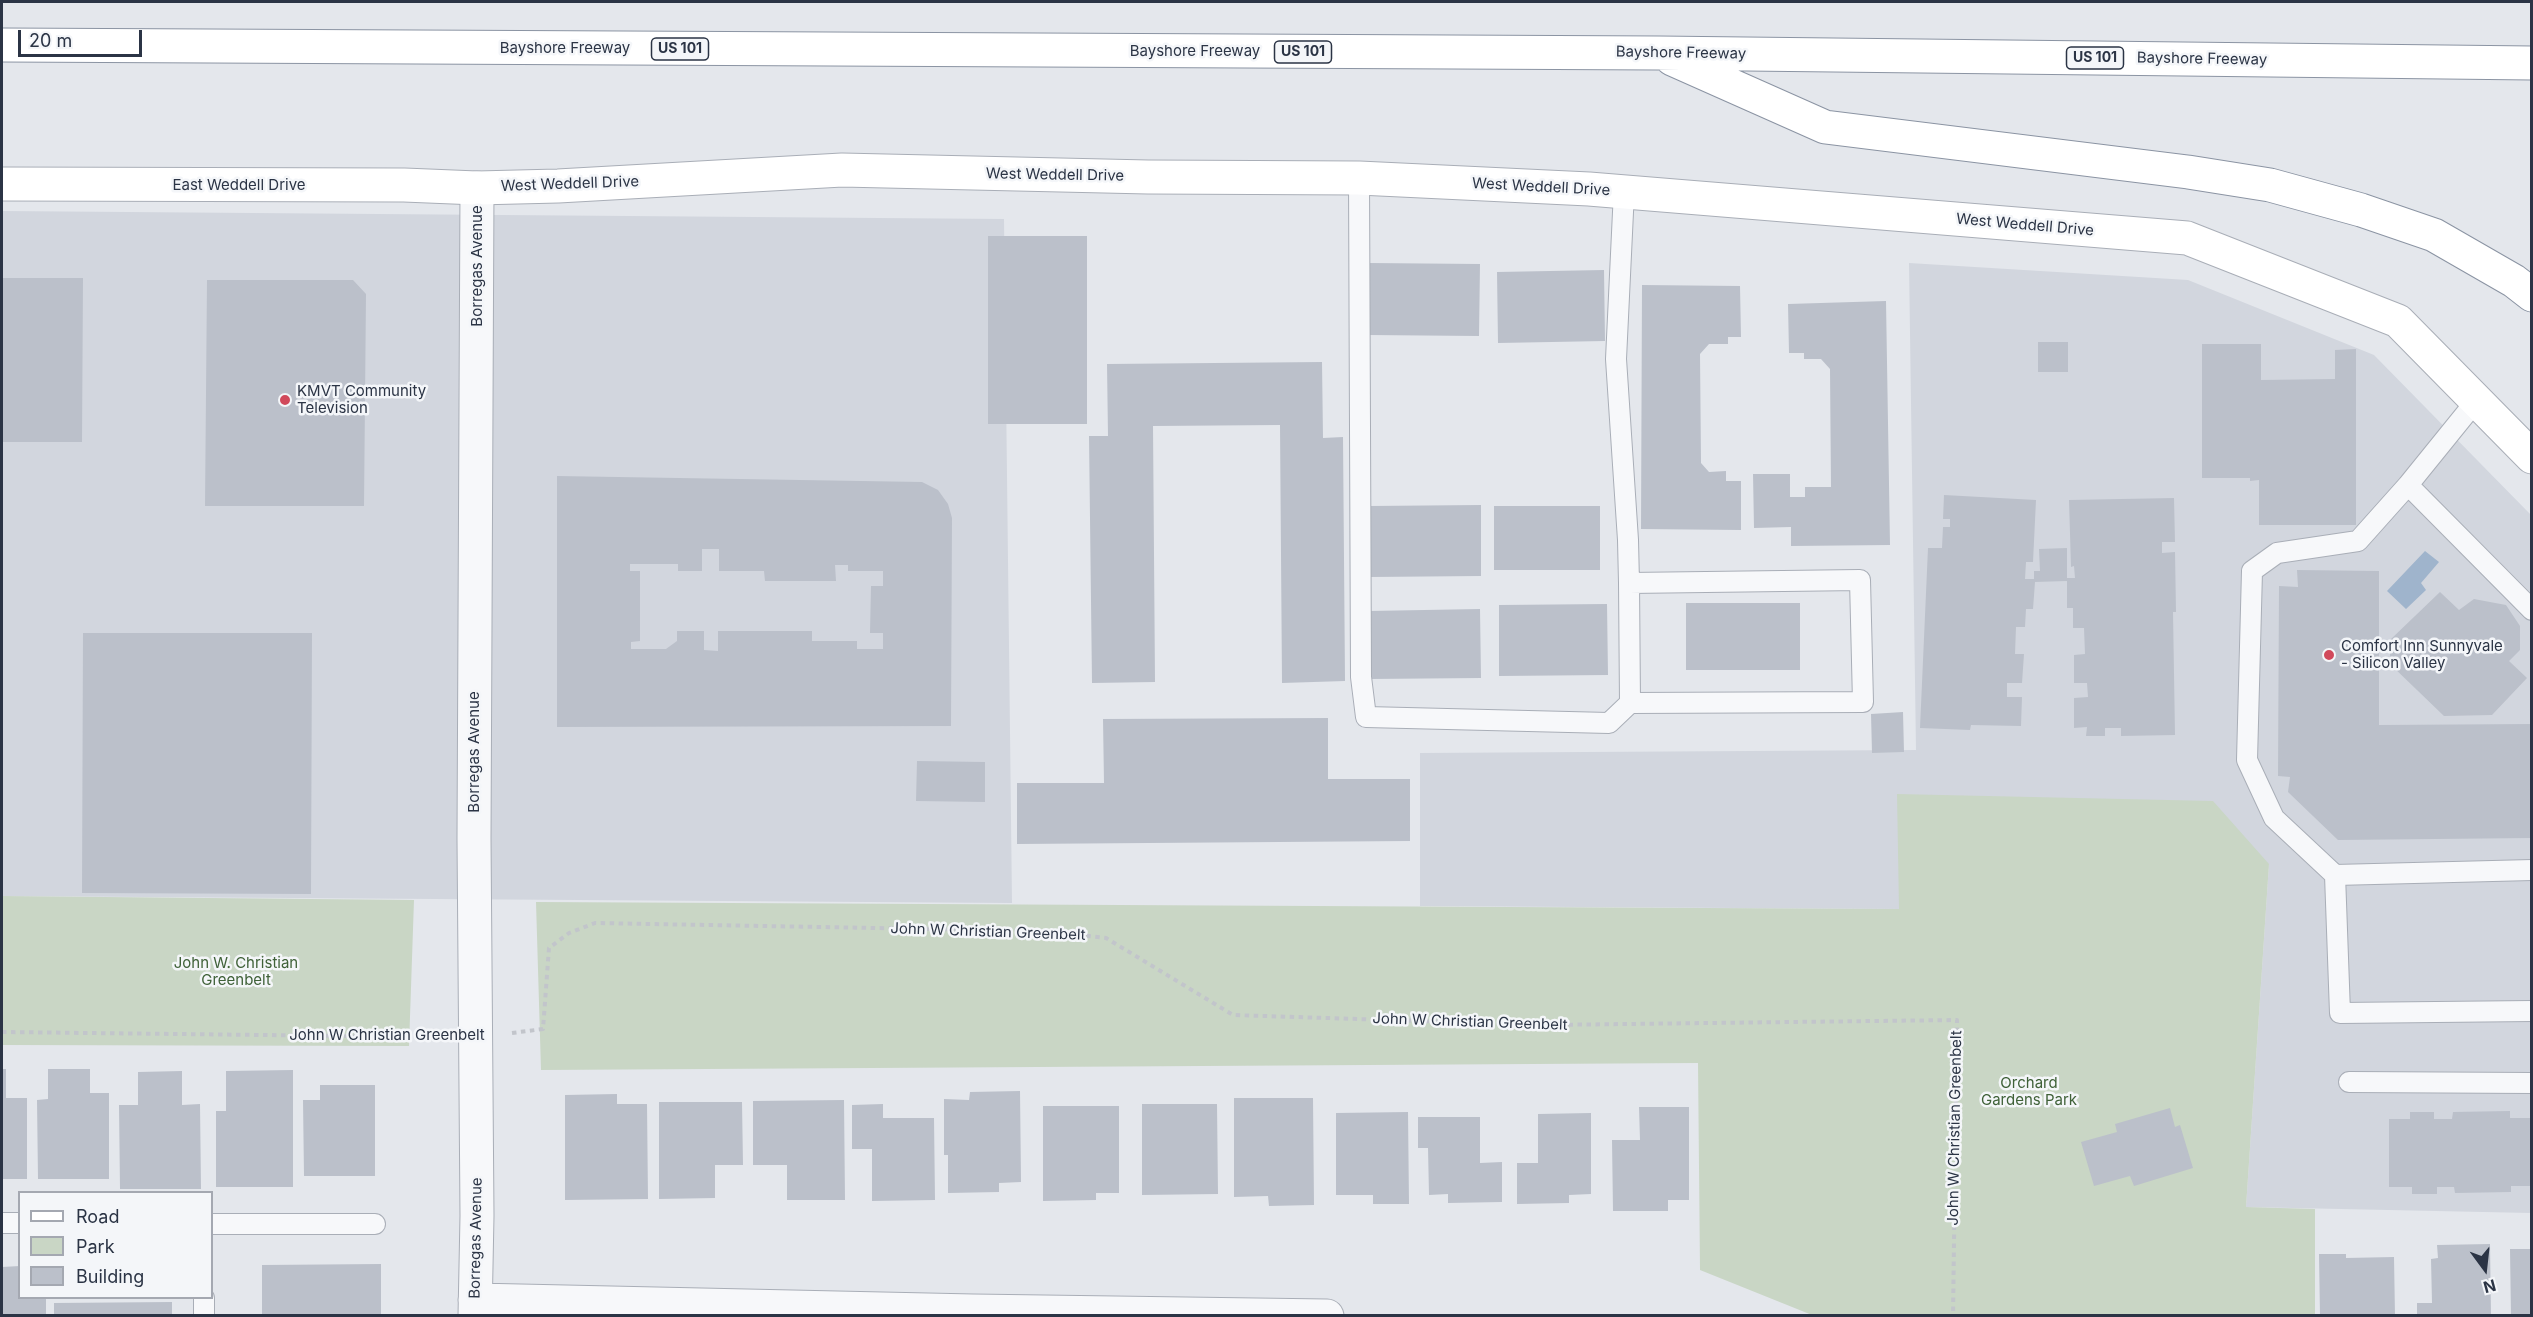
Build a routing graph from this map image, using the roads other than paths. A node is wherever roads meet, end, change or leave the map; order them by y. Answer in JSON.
{"nodes":[{"id":1,"x":2,"y":45,"type":"edge"},
{"id":2,"x":1659,"y":53,"type":"junction"},
{"id":3,"x":2532,"y":63,"type":"edge"},
{"id":4,"x":1359,"y":178,"type":"junction"},
{"id":5,"x":2,"y":184,"type":"edge"},
{"id":6,"x":477,"y":188,"type":"junction"},
{"id":7,"x":1624,"y":191,"type":"junction"},
{"id":8,"x":2532,"y":295,"type":"edge"},
{"id":9,"x":2476,"y":401,"type":"junction"},
{"id":10,"x":2532,"y":457,"type":"edge"},
{"id":11,"x":2408,"y":485,"type":"junction"},
{"id":12,"x":1629,"y":583,"type":"junction"},
{"id":13,"x":2532,"y":610,"type":"edge"},
{"id":14,"x":1630,"y":703,"type":"junction"},
{"id":15,"x":2532,"y":870,"type":"edge"},
{"id":16,"x":2335,"y":875,"type":"junction"},
{"id":17,"x":2532,"y":1011,"type":"edge"},
{"id":18,"x":2349,"y":1082,"type":"dead end"},
{"id":19,"x":2532,"y":1083,"type":"edge"},
{"id":20,"x":2,"y":1223,"type":"edge"},
{"id":21,"x":18,"y":1223,"type":"edge"},
{"id":22,"x":213,"y":1224,"type":"edge"},
{"id":23,"x":375,"y":1224,"type":"dead end"},
{"id":24,"x":204,"y":1299,"type":"edge"},
{"id":25,"x":475,"y":1308,"type":"edge"},
{"id":26,"x":973,"y":1313,"type":"edge"},
{"id":27,"x":204,"y":1316,"type":"edge"},
{"id":28,"x":1327,"y":1316,"type":"edge"}],
"edges":[{"from":1,"to":2,"type":"main road","name":"Bayshore Freeway","number":"US 101"},
{"from":2,"to":3,"type":"main road","name":"Bayshore Freeway","number":"US 101"},
{"from":2,"to":8,"type":"main road"},
{"from":4,"to":6,"type":"main road","name":"West Weddell Drive"},
{"from":4,"to":7,"type":"main road","name":"West Weddell Drive"},
{"from":4,"to":14,"type":"lane"},
{"from":5,"to":6,"type":"main road","name":"East Weddell Drive"},
{"from":6,"to":25,"type":"street","name":"Borregas Avenue"},
{"from":7,"to":9,"type":"main road","name":"West Weddell Drive"},
{"from":7,"to":12,"type":"lane"},
{"from":9,"to":10,"type":"main road","name":"West Weddell Drive"},
{"from":9,"to":11,"type":"lane"},
{"from":11,"to":13,"type":"lane"},
{"from":11,"to":16,"type":"lane"},
{"from":12,"to":14,"type":"lane"},
{"from":12,"to":14,"type":"lane"},
{"from":15,"to":16,"type":"lane"},
{"from":16,"to":17,"type":"lane"},
{"from":18,"to":19,"type":"lane"},
{"from":20,"to":21,"type":"lane"},
{"from":22,"to":23,"type":"lane"},
{"from":24,"to":27,"type":"lane"},
{"from":25,"to":26,"type":"street"},
{"from":26,"to":28,"type":"street"}]}
